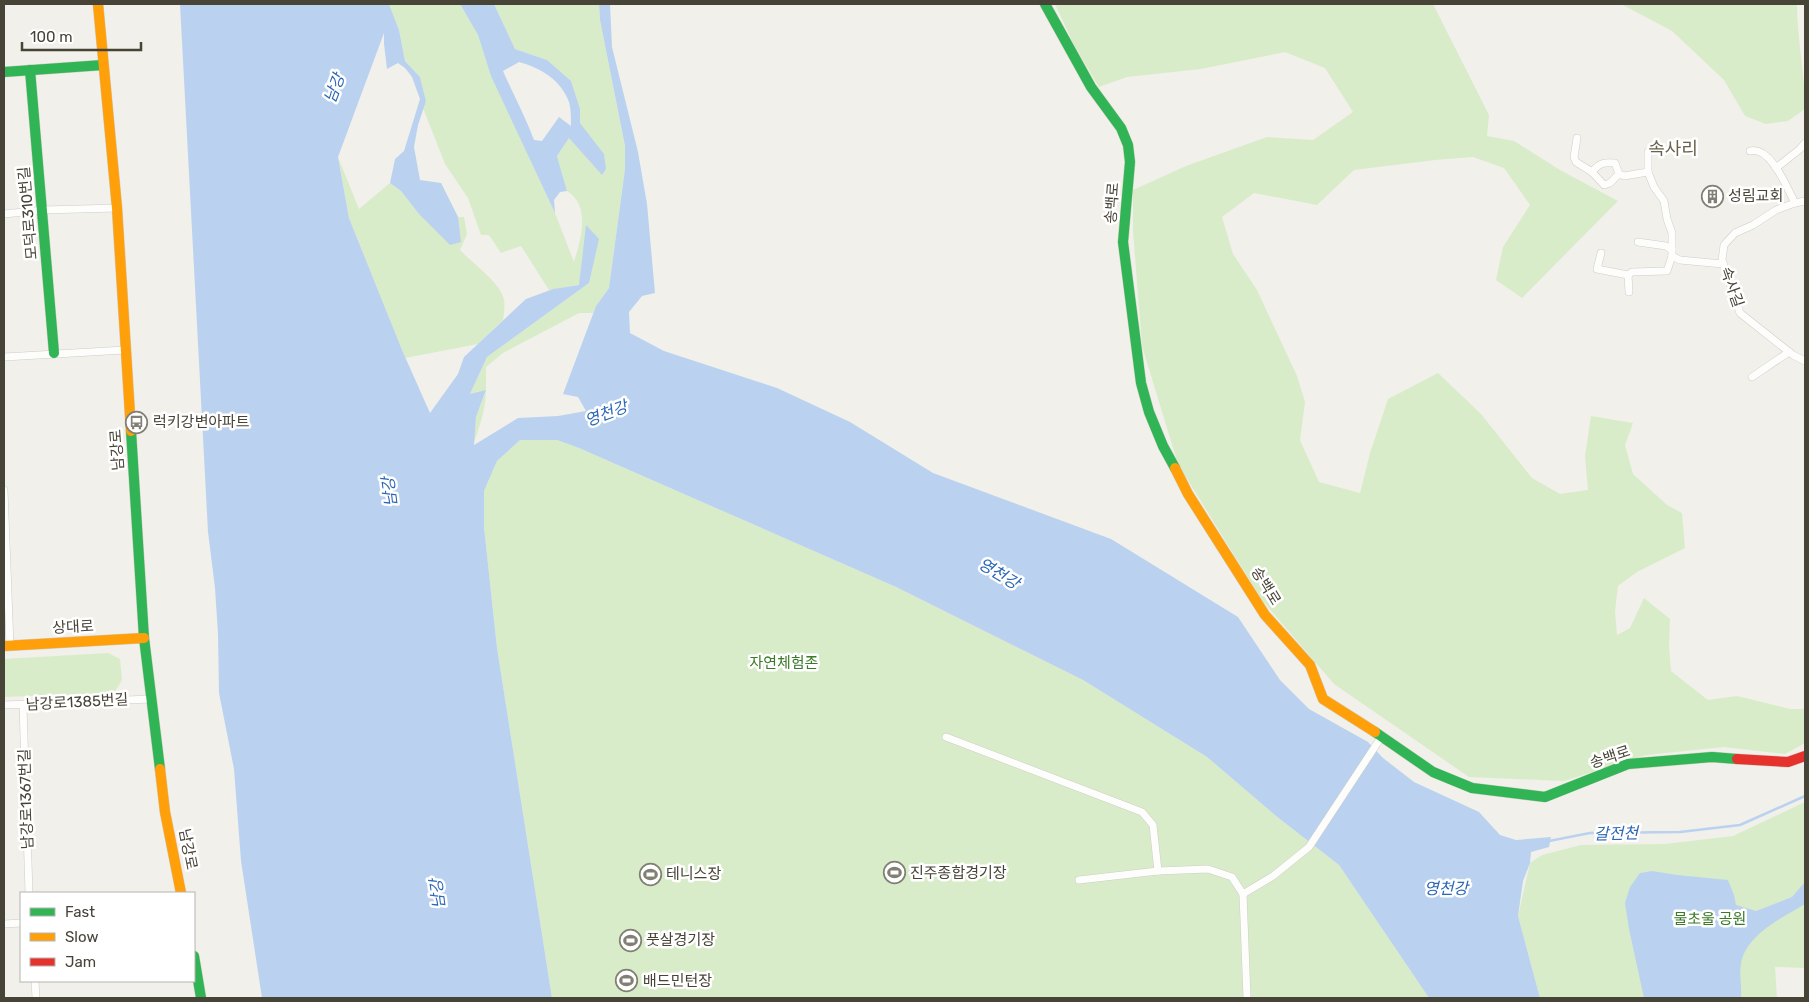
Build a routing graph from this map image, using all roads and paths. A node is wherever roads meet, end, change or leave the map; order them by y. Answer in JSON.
{"nodes":[{"id":1,"x":98,"y":4,"type":"edge"},
{"id":2,"x":1045,"y":4,"type":"edge"},
{"id":3,"x":103,"y":65,"type":"junction"},
{"id":4,"x":30,"y":70,"type":"junction"},
{"id":5,"x":4,"y":72,"type":"edge"},
{"id":6,"x":1577,"y":138,"type":"dead end"},
{"id":7,"x":1805,"y":143,"type":"edge"},
{"id":8,"x":1750,"y":150,"type":"dead end"},
{"id":9,"x":1648,"y":152,"type":"dead end"},
{"id":10,"x":1776,"y":168,"type":"junction"},
{"id":11,"x":1592,"y":172,"type":"junction"},
{"id":12,"x":1648,"y":172,"type":"junction"},
{"id":13,"x":1619,"y":174,"type":"junction"},
{"id":14,"x":1805,"y":201,"type":"edge"},
{"id":15,"x":1795,"y":203,"type":"junction"},
{"id":16,"x":117,"y":208,"type":"junction"},
{"id":17,"x":43,"y":210,"type":"junction"},
{"id":18,"x":4,"y":214,"type":"edge"},
{"id":19,"x":1638,"y":242,"type":"dead end"},
{"id":20,"x":1601,"y":253,"type":"dead end"},
{"id":21,"x":1672,"y":253,"type":"junction"},
{"id":22,"x":1723,"y":264,"type":"junction"},
{"id":23,"x":1628,"y":275,"type":"junction"},
{"id":24,"x":1629,"y":292,"type":"dead end"},
{"id":25,"x":125,"y":350,"type":"junction"},
{"id":26,"x":1789,"y":352,"type":"junction"},
{"id":27,"x":54,"y":353,"type":"junction"},
{"id":28,"x":4,"y":357,"type":"edge"},
{"id":29,"x":1805,"y":361,"type":"edge"},
{"id":30,"x":1752,"y":377,"type":"dead end"},
{"id":31,"x":4,"y":490,"type":"edge"},
{"id":32,"x":4,"y":501,"type":"edge"},
{"id":33,"x":144,"y":638,"type":"junction"},
{"id":34,"x":7,"y":646,"type":"edge"},
{"id":35,"x":151,"y":699,"type":"junction"},
{"id":36,"x":23,"y":704,"type":"junction"},
{"id":37,"x":4,"y":706,"type":"edge"},
{"id":38,"x":1382,"y":736,"type":"junction"},
{"id":39,"x":946,"y":737,"type":"dead end"},
{"id":40,"x":1805,"y":756,"type":"edge"},
{"id":41,"x":1158,"y":871,"type":"junction"},
{"id":42,"x":1079,"y":880,"type":"dead end"},
{"id":43,"x":29,"y":892,"type":"edge"},
{"id":44,"x":181,"y":892,"type":"edge"},
{"id":45,"x":1243,"y":894,"type":"junction"},
{"id":46,"x":20,"y":923,"type":"edge"},
{"id":47,"x":4,"y":924,"type":"edge"},
{"id":48,"x":195,"y":979,"type":"edge"},
{"id":49,"x":34,"y":982,"type":"edge"},
{"id":50,"x":36,"y":998,"type":"edge"},
{"id":51,"x":195,"y":998,"type":"edge"},
{"id":52,"x":202,"y":998,"type":"edge"},
{"id":53,"x":1247,"y":998,"type":"edge"}],
"edges":[{"from":1,"to":3,"type":"street","name":"남강로"},
{"from":2,"to":38,"type":"street","name":"송백로"},
{"from":3,"to":4,"type":"street"},
{"from":3,"to":16,"type":"street","name":"남강로"},
{"from":4,"to":5,"type":"street"},
{"from":4,"to":17,"type":"street","name":"모덕로310번길"},
{"from":6,"to":11,"type":"street"},
{"from":7,"to":10,"type":"street"},
{"from":8,"to":10,"type":"street"},
{"from":9,"to":12,"type":"street"},
{"from":10,"to":15,"type":"street"},
{"from":11,"to":13,"type":"street"},
{"from":11,"to":13,"type":"street"},
{"from":12,"to":13,"type":"street"},
{"from":12,"to":21,"type":"street"},
{"from":14,"to":15,"type":"street","name":"속사길"},
{"from":15,"to":22,"type":"street","name":"속사길"},
{"from":16,"to":17,"type":"street"},
{"from":16,"to":25,"type":"street","name":"남강로"},
{"from":17,"to":18,"type":"street"},
{"from":17,"to":27,"type":"street","name":"모덕로310번길"},
{"from":19,"to":21,"type":"street"},
{"from":20,"to":23,"type":"street"},
{"from":21,"to":22,"type":"street"},
{"from":21,"to":23,"type":"street"},
{"from":22,"to":26,"type":"street","name":"속사길"},
{"from":23,"to":24,"type":"street"},
{"from":25,"to":27,"type":"street"},
{"from":25,"to":33,"type":"street","name":"남강로"},
{"from":26,"to":29,"type":"street","name":"속사길"},
{"from":26,"to":30,"type":"street"},
{"from":27,"to":28,"type":"street"},
{"from":31,"to":32,"type":"street"},
{"from":32,"to":34,"type":"street"},
{"from":33,"to":34,"type":"street","name":"상대로"},
{"from":33,"to":35,"type":"street","name":"남강로"},
{"from":35,"to":36,"type":"street","name":"남강로1385번길"},
{"from":35,"to":44,"type":"street","name":"남강로"},
{"from":36,"to":37,"type":"street","name":"남강로1385번길"},
{"from":36,"to":43,"type":"street","name":"남강로1367번길"},
{"from":38,"to":40,"type":"street","name":"송백로"},
{"from":38,"to":45,"type":"street"},
{"from":39,"to":41,"type":"street"},
{"from":41,"to":42,"type":"street"},
{"from":41,"to":45,"type":"street"},
{"from":45,"to":53,"type":"street"},
{"from":46,"to":47,"type":"street"},
{"from":48,"to":51,"type":"street"},
{"from":48,"to":52,"type":"street"},
{"from":49,"to":50,"type":"street"}]}
